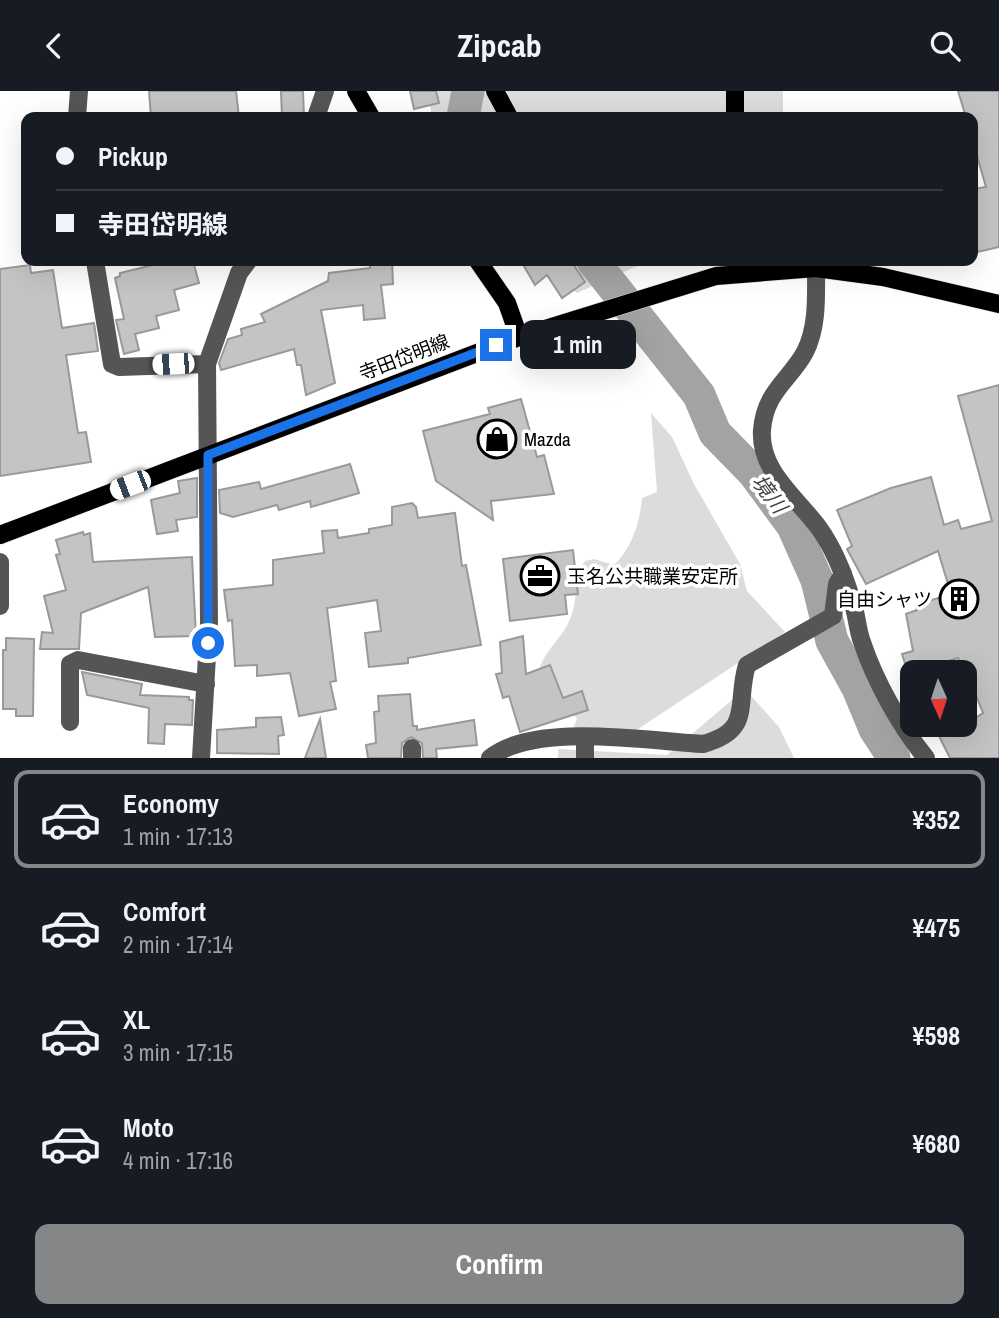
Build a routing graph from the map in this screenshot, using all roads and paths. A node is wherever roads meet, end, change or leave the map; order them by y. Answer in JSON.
{"nodes":[{"id":1,"x":79,"y":91,"type":"edge"},
{"id":2,"x":325,"y":91,"type":"edge"},
{"id":3,"x":356,"y":91,"type":"edge"},
{"id":4,"x":495,"y":91,"type":"edge"},
{"id":5,"x":735,"y":91,"type":"edge"},
{"id":6,"x":77,"y":112,"type":"edge"},
{"id":7,"x":318,"y":112,"type":"edge"},
{"id":8,"x":368,"y":112,"type":"edge"},
{"id":9,"x":506,"y":112,"type":"edge"},
{"id":10,"x":736,"y":112,"type":"edge"},
{"id":11,"x":96,"y":266,"type":"edge"},
{"id":12,"x":244,"y":266,"type":"edge"},
{"id":13,"x":481,"y":266,"type":"edge"},
{"id":14,"x":816,"y":268,"type":"junction"},
{"id":15,"x":999,"y":304,"type":"edge"},
{"id":16,"x":519,"y":337,"type":"junction"},
{"id":17,"x":207,"y":364,"type":"junction"},
{"id":18,"x":208,"y":455,"type":"junction"},
{"id":19,"x":0,"y":535,"type":"edge"},
{"id":20,"x":0,"y":562,"type":"edge"},
{"id":21,"x":843,"y":574,"type":"junction"},
{"id":22,"x":0,"y":606,"type":"edge"},
{"id":23,"x":206,"y":684,"type":"junction"},
{"id":24,"x":70,"y":722,"type":"dead end"},
{"id":25,"x":585,"y":737,"type":"junction"},
{"id":26,"x":201,"y":758,"type":"edge"},
{"id":27,"x":490,"y":758,"type":"edge"},
{"id":28,"x":585,"y":758,"type":"edge"},
{"id":29,"x":926,"y":758,"type":"edge"}],
"edges":[{"from":1,"to":6,"type":"street"},
{"from":2,"to":7,"type":"street"},
{"from":3,"to":8,"type":"main road"},
{"from":4,"to":9,"type":"main road"},
{"from":5,"to":10,"type":"main road"},
{"from":11,"to":17,"type":"street"},
{"from":12,"to":17,"type":"street"},
{"from":13,"to":16,"type":"main road"},
{"from":14,"to":15,"type":"main road","name":"寺田岱明線"},
{"from":14,"to":16,"type":"main road","name":"寺田岱明線"},
{"from":14,"to":21,"type":"street"},
{"from":16,"to":18,"type":"main road","name":"寺田岱明線"},
{"from":17,"to":18,"type":"street"},
{"from":18,"to":19,"type":"main road","name":"寺田岱明線"},
{"from":18,"to":23,"type":"street"},
{"from":20,"to":22,"type":"street"},
{"from":21,"to":25,"type":"street"},
{"from":21,"to":29,"type":"street"},
{"from":23,"to":24,"type":"street"},
{"from":23,"to":26,"type":"street"},
{"from":25,"to":27,"type":"street"},
{"from":25,"to":28,"type":"street"}]}
